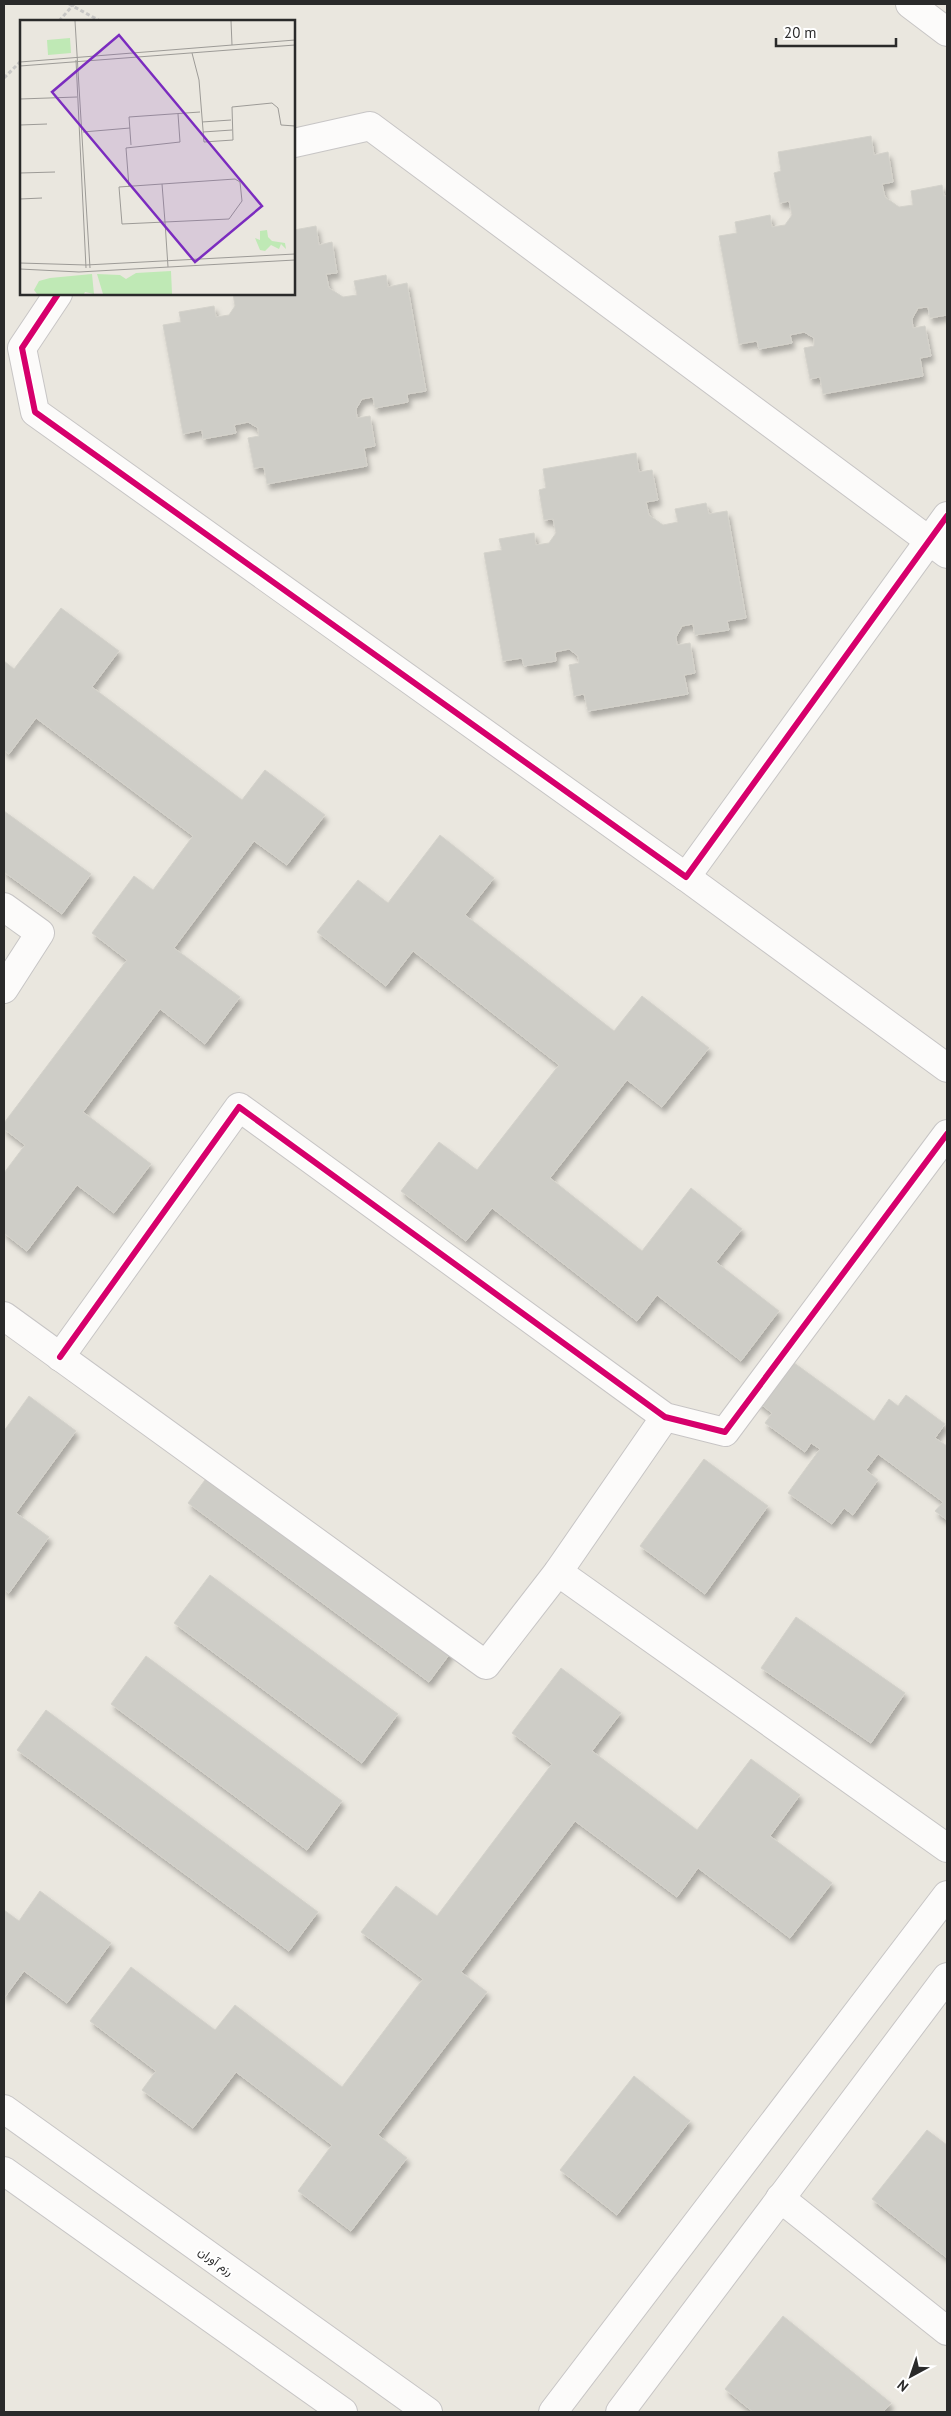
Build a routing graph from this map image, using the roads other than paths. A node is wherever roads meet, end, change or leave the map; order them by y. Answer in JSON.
{"nodes":[{"id":1,"x":910,"y":4,"type":"edge"},
{"id":2,"x":947,"y":32,"type":"edge"},
{"id":3,"x":295,"y":143,"type":"edge"},
{"id":4,"x":57,"y":295,"type":"edge"},
{"id":5,"x":947,"y":516,"type":"edge"},
{"id":6,"x":938,"y":547,"type":"edge"},
{"id":7,"x":686,"y":878,"type":"junction"},
{"id":8,"x":4,"y":907,"type":"edge"},
{"id":9,"x":4,"y":989,"type":"edge"},
{"id":10,"x":947,"y":1068,"type":"edge"},
{"id":11,"x":947,"y":1134,"type":"edge"},
{"id":12,"x":4,"y":1316,"type":"edge"},
{"id":13,"x":60,"y":1357,"type":"junction"},
{"id":14,"x":665,"y":1417,"type":"junction"},
{"id":15,"x":558,"y":1572,"type":"junction"},
{"id":16,"x":947,"y":1848,"type":"edge"},
{"id":17,"x":947,"y":1894,"type":"edge"},
{"id":18,"x":947,"y":1977,"type":"edge"},
{"id":19,"x":4,"y":2109,"type":"edge"},
{"id":20,"x":4,"y":2170,"type":"edge"},
{"id":21,"x":780,"y":2198,"type":"junction"},
{"id":22,"x":947,"y":2331,"type":"edge"},
{"id":23,"x":343,"y":2412,"type":"edge"},
{"id":24,"x":428,"y":2412,"type":"edge"},
{"id":25,"x":553,"y":2412,"type":"edge"},
{"id":26,"x":620,"y":2412,"type":"edge"}],
"edges":[{"from":1,"to":2,"type":"street"},
{"from":3,"to":6,"type":"street"},
{"from":4,"to":7,"type":"street"},
{"from":5,"to":6,"type":"street"},
{"from":6,"to":7,"type":"street"},
{"from":7,"to":10,"type":"street"},
{"from":8,"to":9,"type":"street"},
{"from":11,"to":14,"type":"street"},
{"from":12,"to":13,"type":"street"},
{"from":13,"to":14,"type":"street"},
{"from":13,"to":15,"type":"street"},
{"from":14,"to":15,"type":"street"},
{"from":15,"to":16,"type":"street"},
{"from":17,"to":25,"type":"street"},
{"from":18,"to":21,"type":"street"},
{"from":19,"to":24,"type":"street","name":"رزم آوران"},
{"from":20,"to":23,"type":"street"},
{"from":21,"to":22,"type":"street"},
{"from":21,"to":26,"type":"street"}]}
